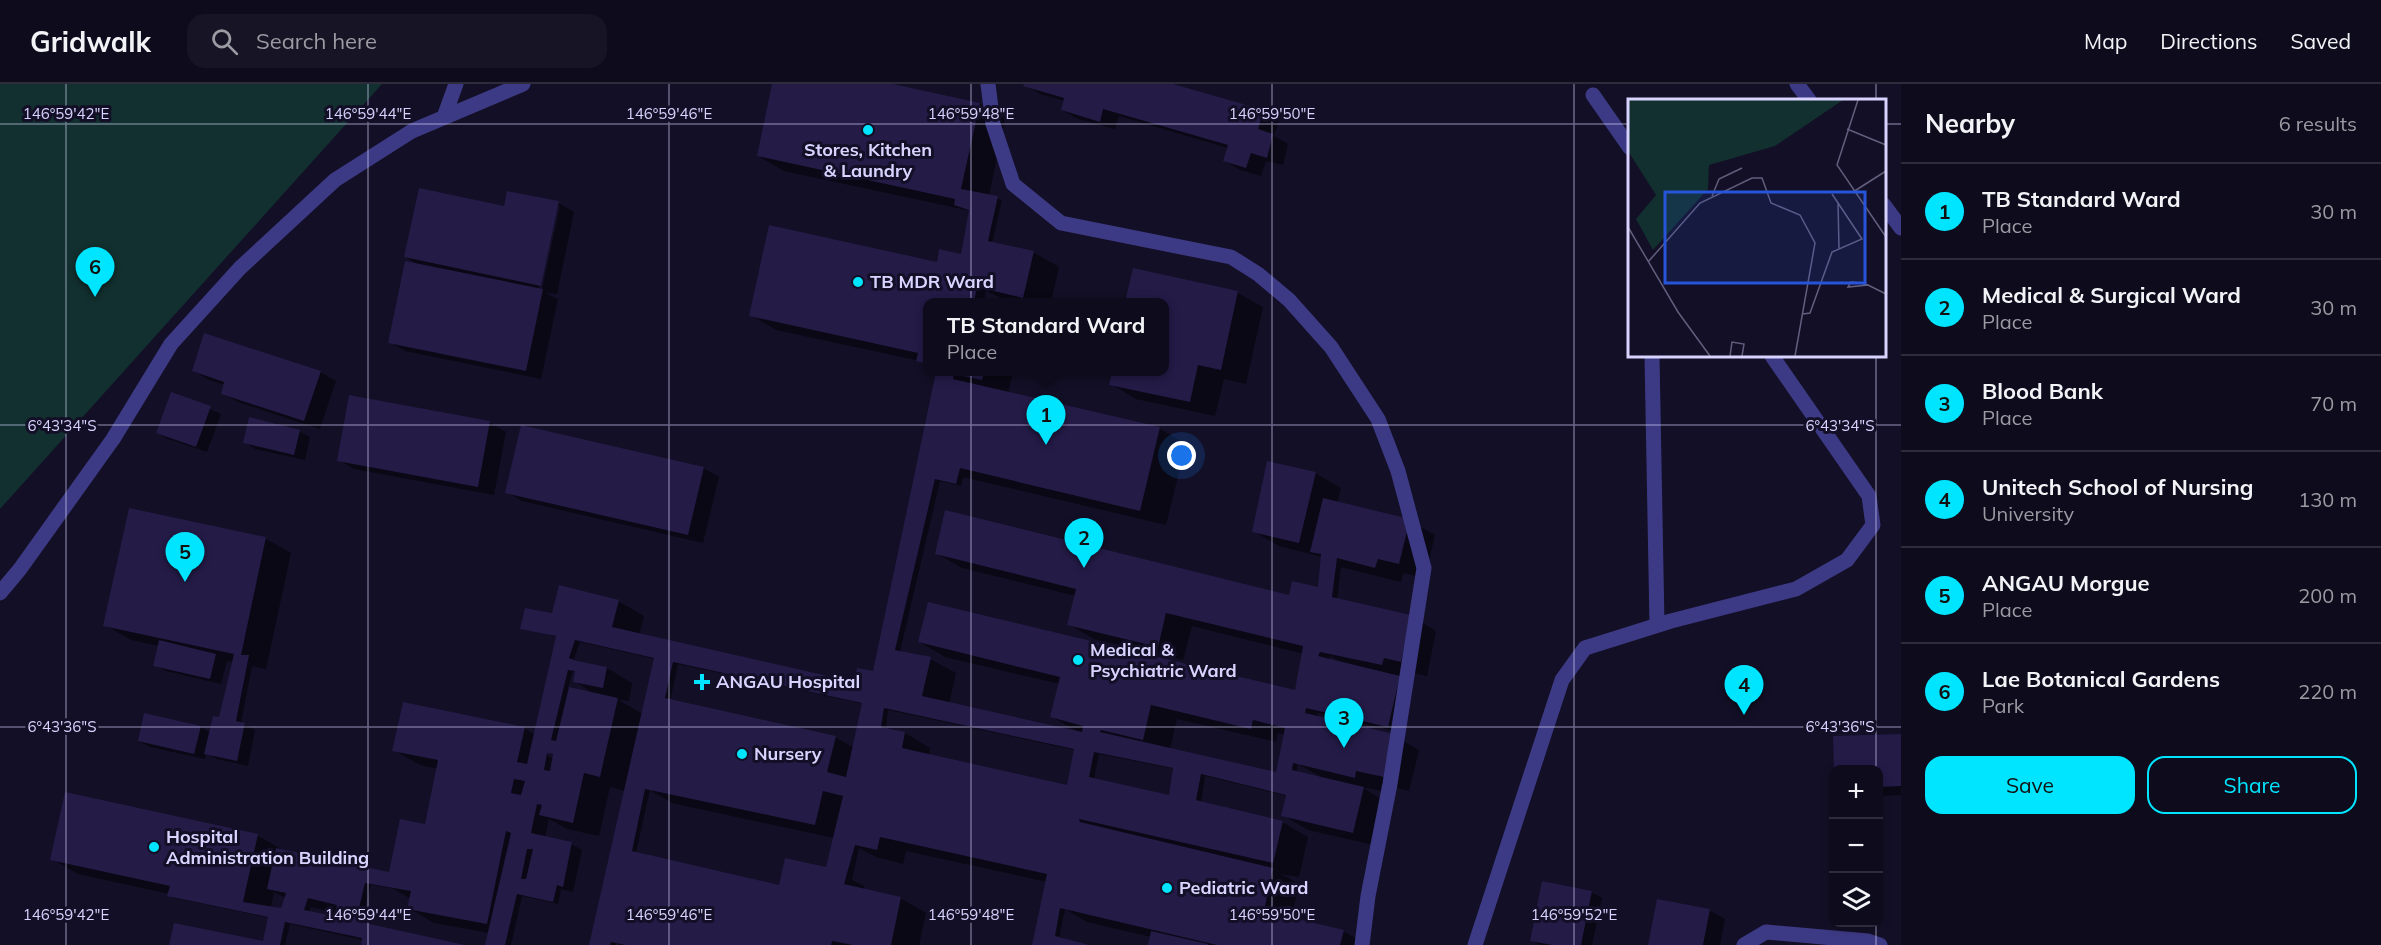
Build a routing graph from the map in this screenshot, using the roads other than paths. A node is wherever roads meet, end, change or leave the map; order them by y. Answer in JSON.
{"nodes":[{"id":1,"x":456,"y":84,"type":"edge"},
{"id":2,"x":523,"y":84,"type":"edge"},
{"id":3,"x":988,"y":84,"type":"edge"},
{"id":4,"x":1797,"y":84,"type":"edge"},
{"id":5,"x":1593,"y":95,"type":"dead end"},
{"id":6,"x":1808,"y":99,"type":"edge"},
{"id":7,"x":444,"y":117,"type":"junction"},
{"id":8,"x":1628,"y":147,"type":"edge"},
{"id":9,"x":1886,"y":208,"type":"edge"},
{"id":10,"x":1901,"y":228,"type":"edge"},
{"id":11,"x":1652,"y":357,"type":"edge"},
{"id":12,"x":1773,"y":357,"type":"edge"},
{"id":13,"x":0,"y":593,"type":"edge"},
{"id":14,"x":1657,"y":625,"type":"junction"},
{"id":15,"x":1362,"y":945,"type":"edge"},
{"id":16,"x":1475,"y":945,"type":"edge"},
{"id":17,"x":1744,"y":945,"type":"edge"},
{"id":18,"x":1880,"y":945,"type":"edge"}],
"edges":[{"from":1,"to":7,"type":"street"},
{"from":2,"to":7,"type":"street"},
{"from":3,"to":15,"type":"street"},
{"from":4,"to":6,"type":"street"},
{"from":5,"to":8,"type":"street"},
{"from":7,"to":13,"type":"street"},
{"from":9,"to":10,"type":"street"},
{"from":11,"to":14,"type":"street"},
{"from":12,"to":14,"type":"street"},
{"from":14,"to":16,"type":"street"},
{"from":17,"to":18,"type":"street"}]}
